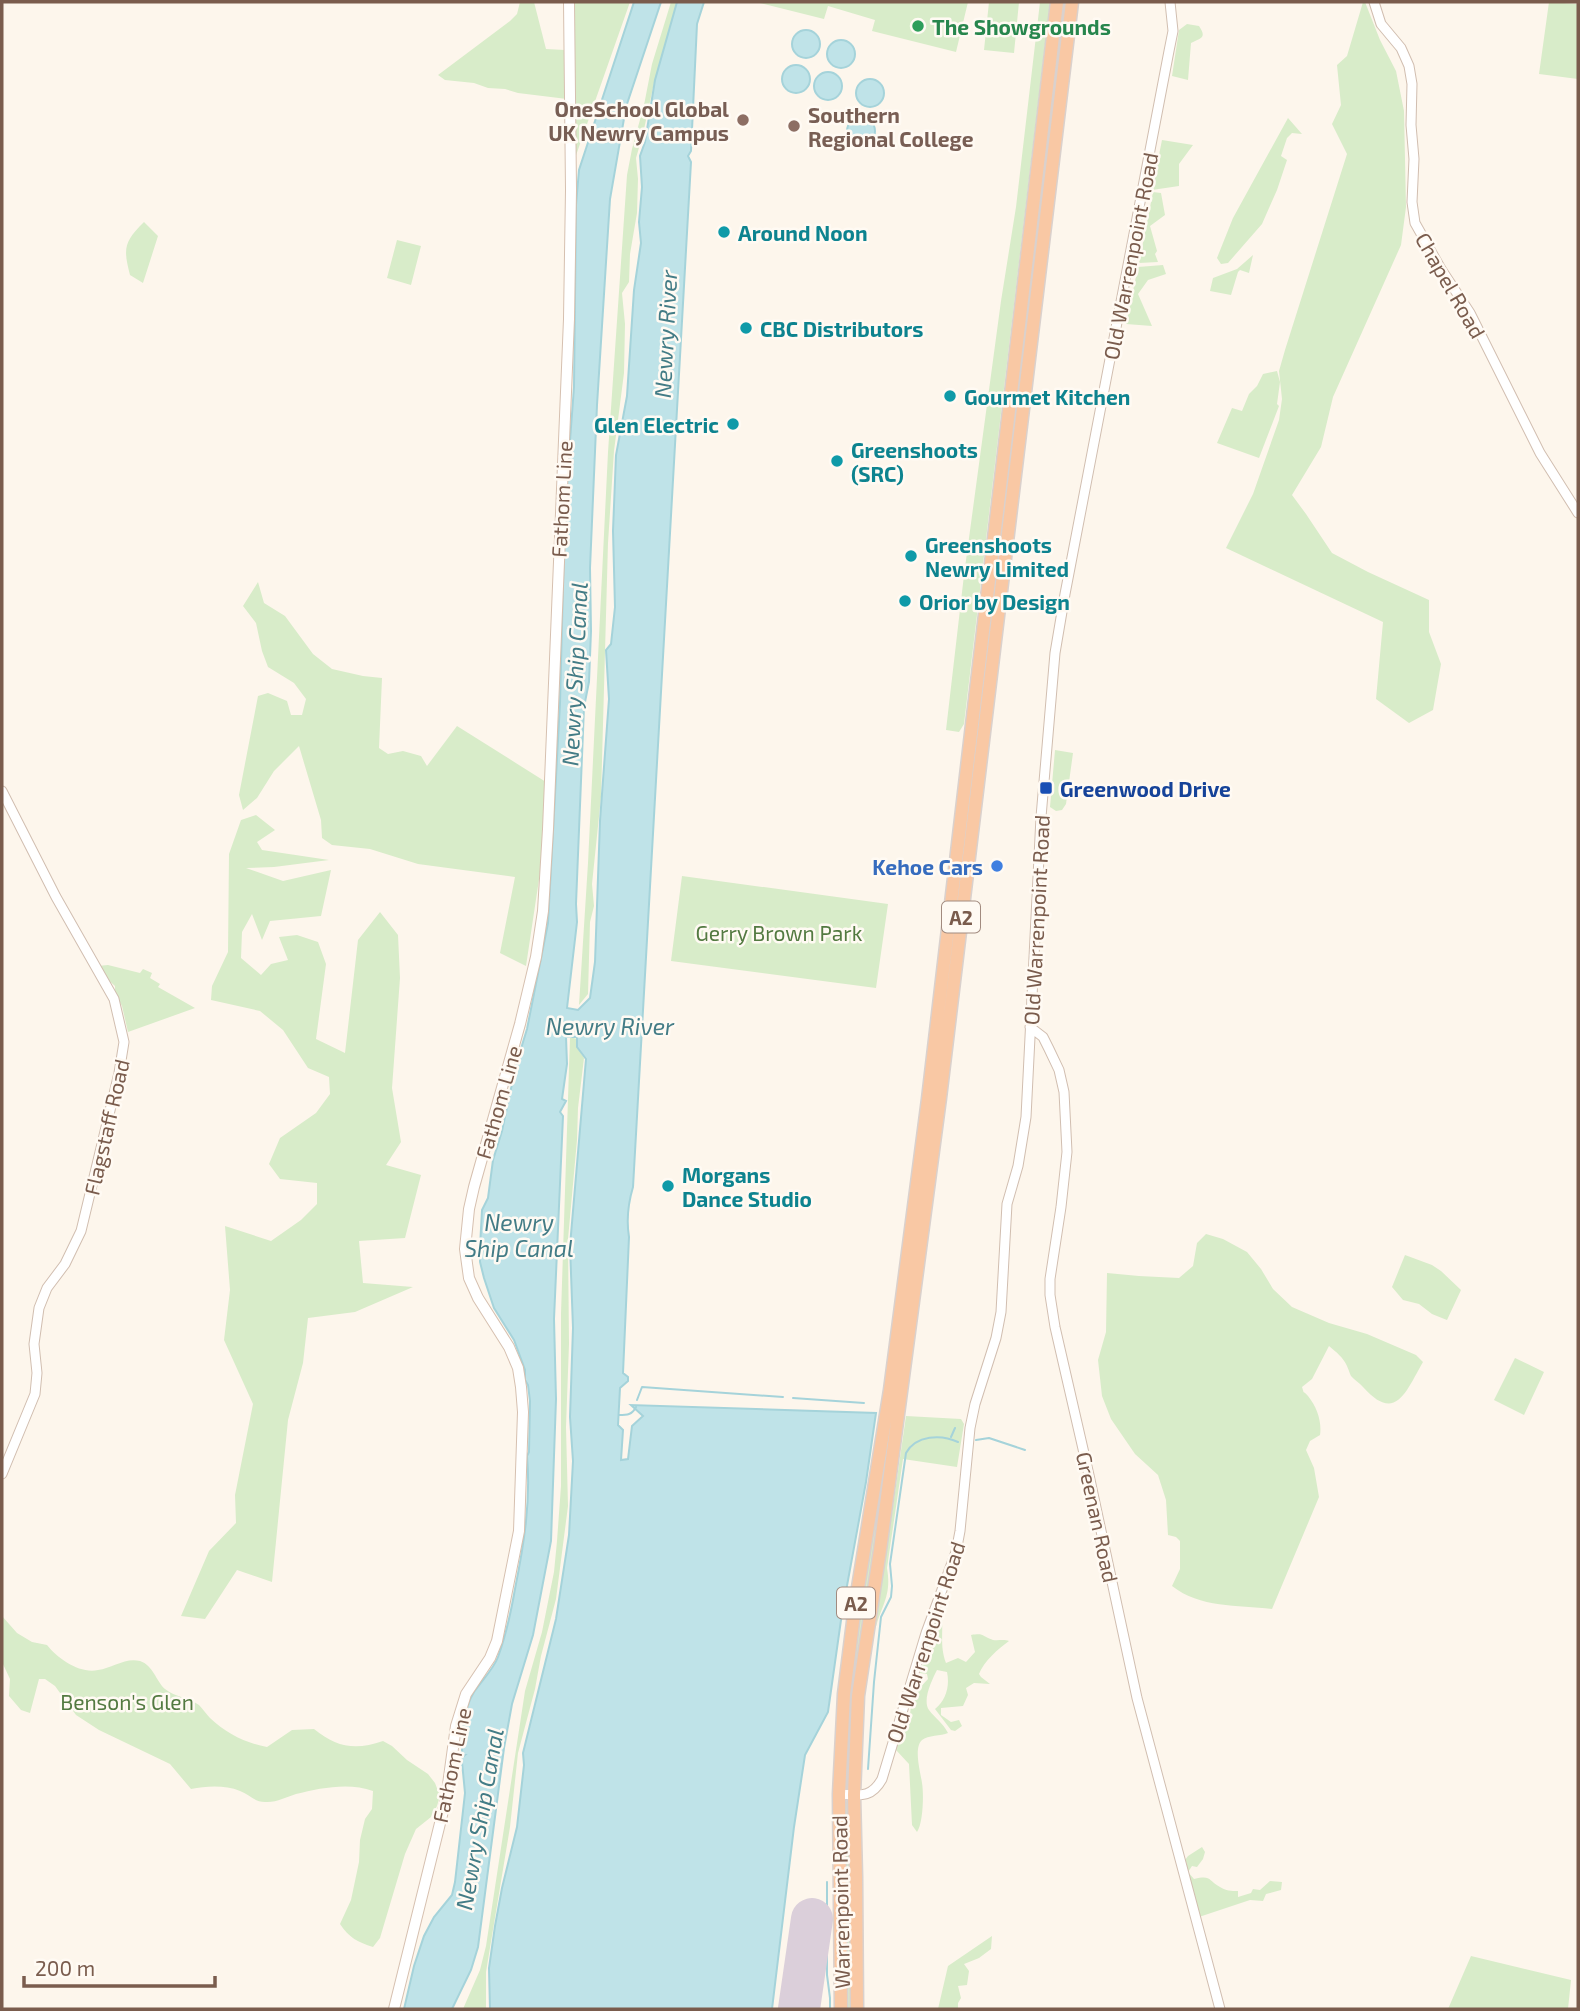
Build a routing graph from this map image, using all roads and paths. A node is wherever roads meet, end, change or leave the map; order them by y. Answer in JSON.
{"nodes":[{"id":1,"x":569,"y":2,"type":"edge"},
{"id":2,"x":1056,"y":2,"type":"edge"},
{"id":3,"x":1072,"y":2,"type":"edge"},
{"id":4,"x":1170,"y":2,"type":"edge"},
{"id":5,"x":1374,"y":2,"type":"edge"},
{"id":6,"x":1578,"y":513,"type":"edge"},
{"id":7,"x":2,"y":791,"type":"edge"},
{"id":8,"x":1030,"y":1027,"type":"junction"},
{"id":9,"x":2,"y":1474,"type":"edge"},
{"id":10,"x":839,"y":1794,"type":"junction"},
{"id":11,"x":854,"y":1795,"type":"junction"},
{"id":12,"x":394,"y":2009,"type":"edge"},
{"id":13,"x":841,"y":2009,"type":"edge"},
{"id":14,"x":857,"y":2009,"type":"edge"},
{"id":15,"x":1220,"y":2009,"type":"edge"}],
"edges":[{"from":1,"to":12,"type":"main road","name":"Fathom Line"},
{"from":2,"to":10,"type":"highway","number":"A2"},
{"from":3,"to":11,"type":"highway","number":"A2"},
{"from":4,"to":8,"type":"street","name":"Old Warrenpoint Road"},
{"from":5,"to":6,"type":"street","name":"Chapel Road"},
{"from":7,"to":9,"type":"street","name":"Flagstaff Road"},
{"from":8,"to":11,"type":"street","name":"Old Warrenpoint Road"},
{"from":8,"to":15,"type":"street","name":"Greenan Road"},
{"from":10,"to":11,"type":"street"},
{"from":10,"to":13,"type":"highway","name":"Warrenpoint Road","number":"A2"},
{"from":11,"to":14,"type":"highway","name":"Warrenpoint Road","number":"A2"}]}
